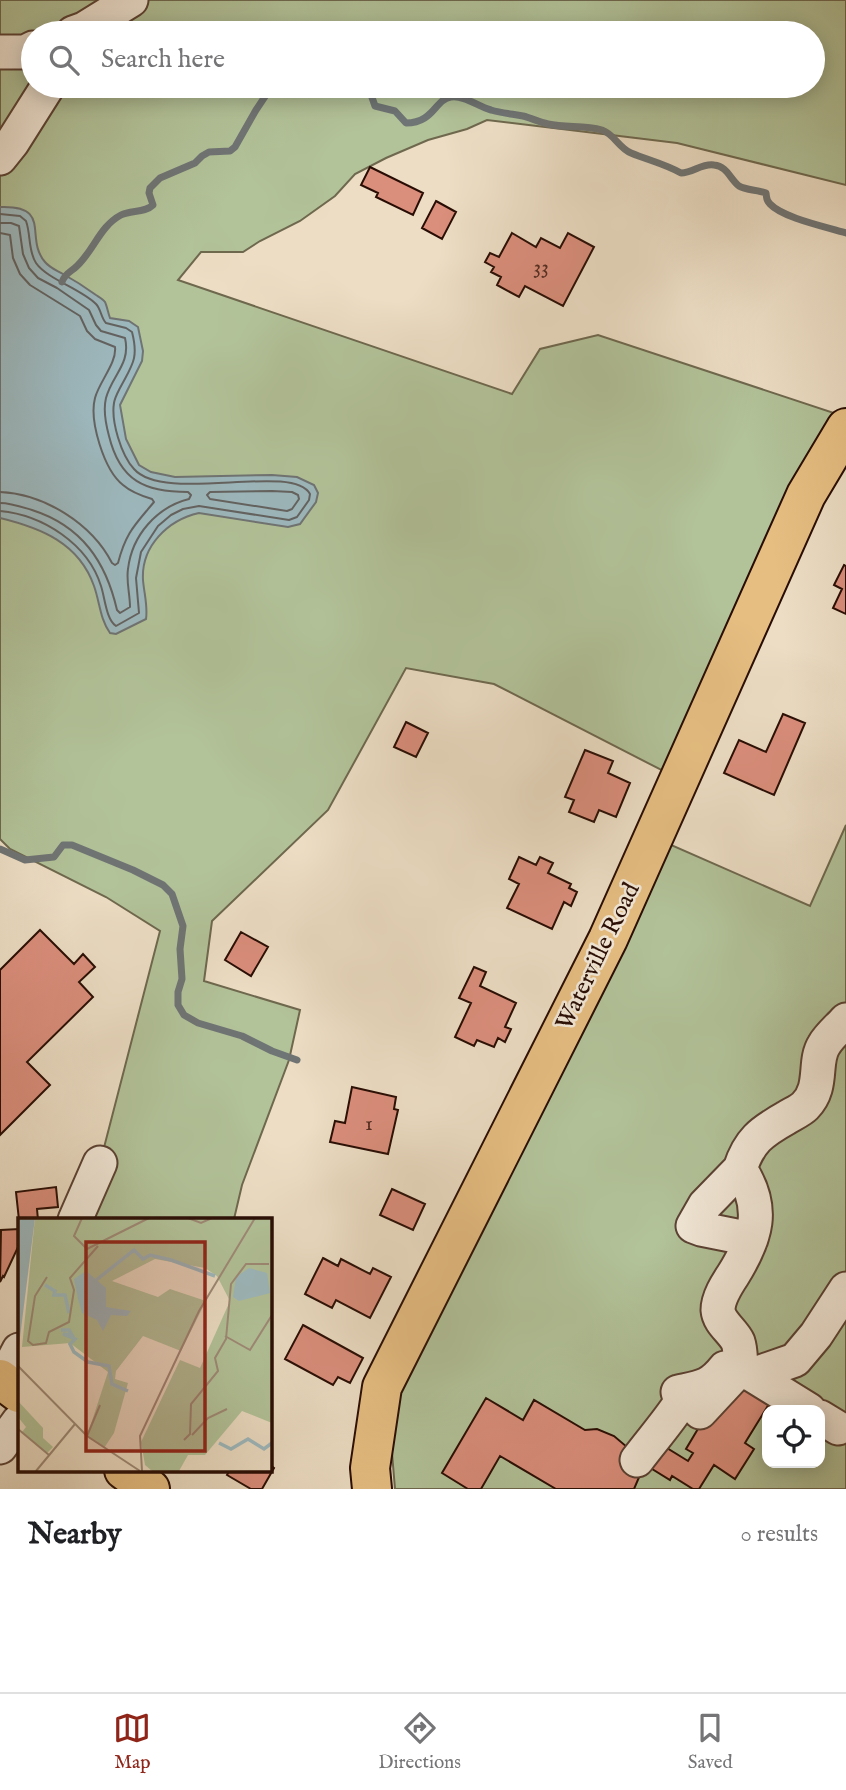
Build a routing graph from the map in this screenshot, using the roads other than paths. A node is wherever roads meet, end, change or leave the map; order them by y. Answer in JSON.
{"nodes":[{"id":1,"x":131,"y":0,"type":"edge"},
{"id":2,"x":97,"y":21,"type":"edge"},
{"id":3,"x":0,"y":52,"type":"edge"},
{"id":4,"x":21,"y":52,"type":"edge"},
{"id":5,"x":40,"y":98,"type":"edge"},
{"id":6,"x":0,"y":158,"type":"edge"},
{"id":7,"x":846,"y":428,"type":"edge"},
{"id":8,"x":846,"y":1020,"type":"edge"},
{"id":9,"x":100,"y":1163,"type":"dead end"},
{"id":10,"x":740,"y":1169,"type":"junction"},
{"id":11,"x":76,"y":1218,"type":"edge"},
{"id":12,"x":751,"y":1239,"type":"junction"},
{"id":13,"x":846,"y":1289,"type":"edge"},
{"id":14,"x":745,"y":1366,"type":"junction"},
{"id":15,"x":803,"y":1405,"type":"edge"},
{"id":16,"x":700,"y":1412,"type":"dead end"},
{"id":17,"x":18,"y":1422,"type":"edge"},
{"id":18,"x":0,"y":1447,"type":"edge"},
{"id":19,"x":637,"y":1460,"type":"dead end"},
{"id":20,"x":127,"y":1472,"type":"edge"},
{"id":21,"x":150,"y":1489,"type":"edge"},
{"id":22,"x":372,"y":1489,"type":"edge"}],
"edges":[{"from":1,"to":2,"type":"street"},
{"from":3,"to":4,"type":"street"},
{"from":5,"to":6,"type":"street"},
{"from":7,"to":22,"type":"main road","name":"Waterville Road"},
{"from":8,"to":10,"type":"street"},
{"from":9,"to":11,"type":"street"},
{"from":10,"to":12,"type":"street"},
{"from":10,"to":12,"type":"street"},
{"from":12,"to":14,"type":"street"},
{"from":13,"to":14,"type":"street"},
{"from":14,"to":15,"type":"street"},
{"from":14,"to":16,"type":"street"},
{"from":14,"to":19,"type":"street"},
{"from":17,"to":18,"type":"street"},
{"from":20,"to":21,"type":"main road"}]}
